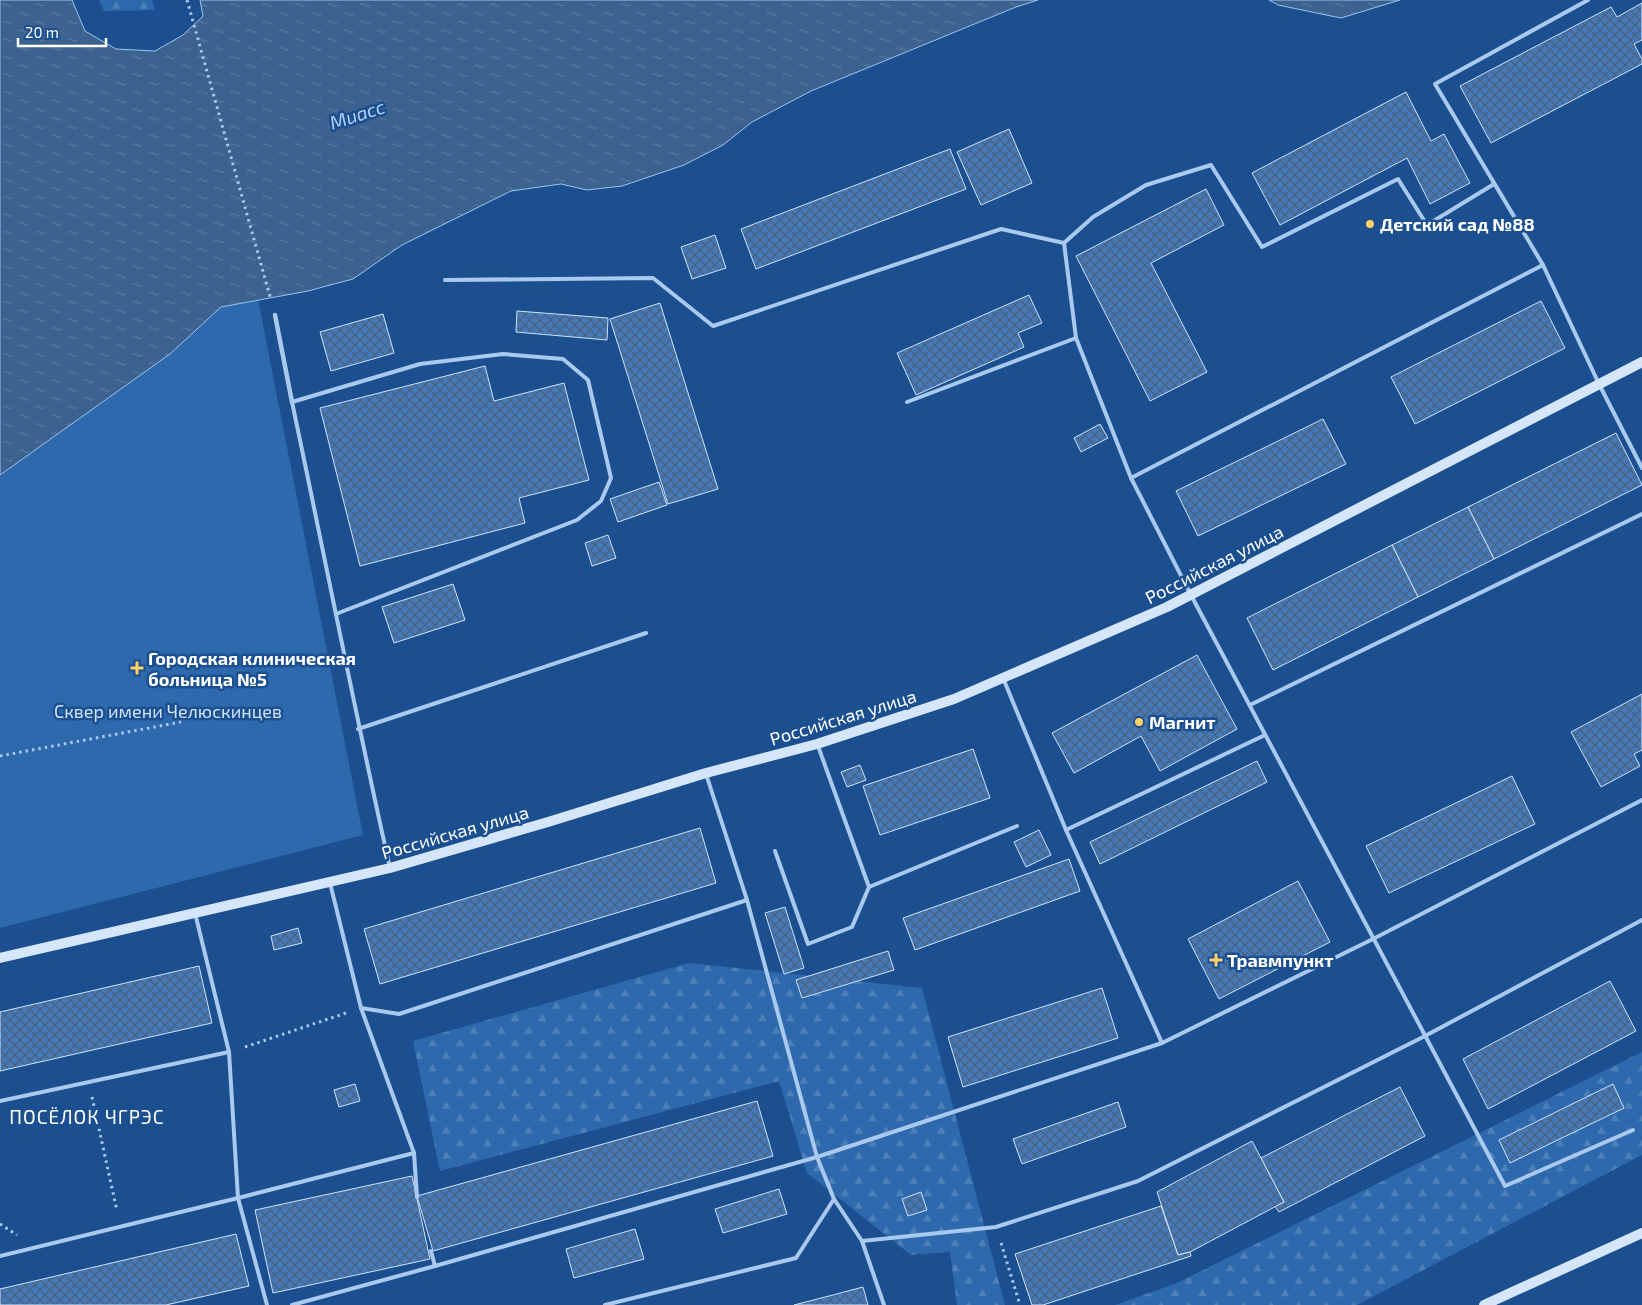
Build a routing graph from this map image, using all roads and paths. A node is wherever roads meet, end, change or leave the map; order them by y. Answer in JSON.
{"nodes":[{"id":1,"x":187,"y":0,"type":"edge"},
{"id":2,"x":1588,"y":0,"type":"edge"},
{"id":3,"x":1494,"y":184,"type":"junction"},
{"id":4,"x":1064,"y":243,"type":"junction"},
{"id":5,"x":1543,"y":265,"type":"junction"},
{"id":6,"x":445,"y":280,"type":"dead end"},
{"id":7,"x":275,"y":315,"type":"joint"},
{"id":8,"x":1076,"y":338,"type":"junction"},
{"id":9,"x":1642,"y":362,"type":"edge"},
{"id":10,"x":1599,"y":384,"type":"junction"},
{"id":11,"x":292,"y":402,"type":"junction"},
{"id":12,"x":907,"y":402,"type":"dead end"},
{"id":13,"x":1642,"y":468,"type":"edge"},
{"id":14,"x":1131,"y":478,"type":"junction"},
{"id":15,"x":1642,"y":514,"type":"edge"},
{"id":16,"x":1191,"y":594,"type":"junction"},
{"id":17,"x":336,"y":614,"type":"junction"},
{"id":18,"x":646,"y":634,"type":"dead end"},
{"id":19,"x":1003,"y":678,"type":"junction"},
{"id":20,"x":1250,"y":705,"type":"junction"},
{"id":21,"x":181,"y":722,"type":"dead end"},
{"id":22,"x":358,"y":729,"type":"junction"},
{"id":23,"x":1265,"y":735,"type":"junction"},
{"id":24,"x":817,"y":744,"type":"junction"},
{"id":25,"x":0,"y":756,"type":"edge"},
{"id":26,"x":706,"y":773,"type":"junction"},
{"id":27,"x":1642,"y":800,"type":"edge"},
{"id":28,"x":1017,"y":826,"type":"dead end"},
{"id":29,"x":1066,"y":830,"type":"junction"},
{"id":30,"x":775,"y":851,"type":"dead end"},
{"id":31,"x":390,"y":868,"type":"junction"},
{"id":32,"x":330,"y":882,"type":"junction"},
{"id":33,"x":869,"y":887,"type":"junction"},
{"id":34,"x":748,"y":900,"type":"junction"},
{"id":35,"x":194,"y":913,"type":"junction"},
{"id":36,"x":1642,"y":920,"type":"edge"},
{"id":37,"x":1373,"y":939,"type":"junction"},
{"id":38,"x":0,"y":958,"type":"edge"},
{"id":39,"x":361,"y":1008,"type":"junction"},
{"id":40,"x":1425,"y":1036,"type":"junction"},
{"id":41,"x":1162,"y":1043,"type":"junction"},
{"id":42,"x":229,"y":1052,"type":"junction"},
{"id":43,"x":88,"y":1082,"type":"junction"},
{"id":44,"x":0,"y":1101,"type":"edge"},
{"id":45,"x":1633,"y":1130,"type":"dead end"},
{"id":46,"x":414,"y":1152,"type":"junction"},
{"id":47,"x":817,"y":1157,"type":"junction"},
{"id":48,"x":417,"y":1197,"type":"dead end"},
{"id":49,"x":238,"y":1198,"type":"junction"},
{"id":50,"x":834,"y":1199,"type":"junction"},
{"id":51,"x":121,"y":1227,"type":"junction"},
{"id":52,"x":996,"y":1227,"type":"junction"},
{"id":53,"x":1642,"y":1232,"type":"edge"},
{"id":54,"x":862,"y":1241,"type":"junction"},
{"id":55,"x":431,"y":1251,"type":"dead end"},
{"id":56,"x":0,"y":1256,"type":"edge"},
{"id":57,"x":435,"y":1266,"type":"junction"},
{"id":58,"x":268,"y":1305,"type":"edge"},
{"id":59,"x":292,"y":1305,"type":"edge"},
{"id":60,"x":605,"y":1305,"type":"edge"},
{"id":61,"x":884,"y":1305,"type":"edge"},
{"id":62,"x":1020,"y":1305,"type":"edge"},
{"id":63,"x":1484,"y":1305,"type":"edge"}],
"edges":[{"from":1,"to":7,"type":"path"},
{"from":2,"to":3,"type":"lane"},
{"from":3,"to":4,"type":"lane"},
{"from":3,"to":5,"type":"lane"},
{"from":4,"to":6,"type":"lane"},
{"from":4,"to":8,"type":"lane"},
{"from":5,"to":10,"type":"lane"},
{"from":5,"to":14,"type":"lane"},
{"from":7,"to":11,"type":"street"},
{"from":8,"to":12,"type":"lane"},
{"from":8,"to":14,"type":"lane"},
{"from":9,"to":10,"type":"main road","name":"Российская улица"},
{"from":10,"to":13,"type":"lane"},
{"from":10,"to":16,"type":"main road","name":"Российская улица"},
{"from":11,"to":17,"type":"lane"},
{"from":11,"to":17,"type":"lane"},
{"from":14,"to":16,"type":"lane"},
{"from":15,"to":20,"type":"lane"},
{"from":16,"to":19,"type":"main road","name":"Российская улица"},
{"from":16,"to":20,"type":"lane"},
{"from":17,"to":22,"type":"lane"},
{"from":18,"to":22,"type":"lane"},
{"from":19,"to":24,"type":"main road","name":"Российская улица"},
{"from":19,"to":29,"type":"lane"},
{"from":20,"to":23,"type":"lane"},
{"from":21,"to":25,"type":"path"},
{"from":22,"to":31,"type":"lane"},
{"from":23,"to":29,"type":"lane"},
{"from":23,"to":37,"type":"lane"},
{"from":24,"to":26,"type":"main road","name":"Российская улица"},
{"from":24,"to":33,"type":"lane"},
{"from":26,"to":31,"type":"main road","name":"Российская улица"},
{"from":26,"to":34,"type":"lane"},
{"from":27,"to":37,"type":"lane"},
{"from":28,"to":33,"type":"lane"},
{"from":29,"to":41,"type":"lane"},
{"from":30,"to":33,"type":"lane"},
{"from":31,"to":32,"type":"main road","name":"Российская улица"},
{"from":32,"to":35,"type":"main road","name":"Российская улица"},
{"from":32,"to":39,"type":"lane"},
{"from":34,"to":39,"type":"lane"},
{"from":34,"to":47,"type":"lane"},
{"from":35,"to":38,"type":"main road","name":"Российская улица"},
{"from":35,"to":42,"type":"lane"},
{"from":36,"to":40,"type":"lane"},
{"from":37,"to":40,"type":"lane"},
{"from":37,"to":41,"type":"lane"},
{"from":39,"to":42,"type":"path"},
{"from":39,"to":46,"type":"lane"},
{"from":40,"to":45,"type":"lane"},
{"from":40,"to":52,"type":"lane"},
{"from":41,"to":47,"type":"lane"},
{"from":42,"to":43,"type":"lane"},
{"from":42,"to":49,"type":"lane"},
{"from":43,"to":44,"type":"lane"},
{"from":43,"to":51,"type":"path"},
{"from":46,"to":48,"type":"lane"},
{"from":46,"to":49,"type":"lane"},
{"from":47,"to":50,"type":"lane"},
{"from":47,"to":57,"type":"lane"},
{"from":49,"to":51,"type":"lane"},
{"from":49,"to":58,"type":"lane"},
{"from":50,"to":54,"type":"lane"},
{"from":50,"to":60,"type":"lane"},
{"from":51,"to":56,"type":"lane"},
{"from":52,"to":54,"type":"lane"},
{"from":52,"to":62,"type":"path"},
{"from":53,"to":63,"type":"main road"},
{"from":54,"to":61,"type":"lane"},
{"from":55,"to":57,"type":"lane"},
{"from":57,"to":59,"type":"lane"}]}
